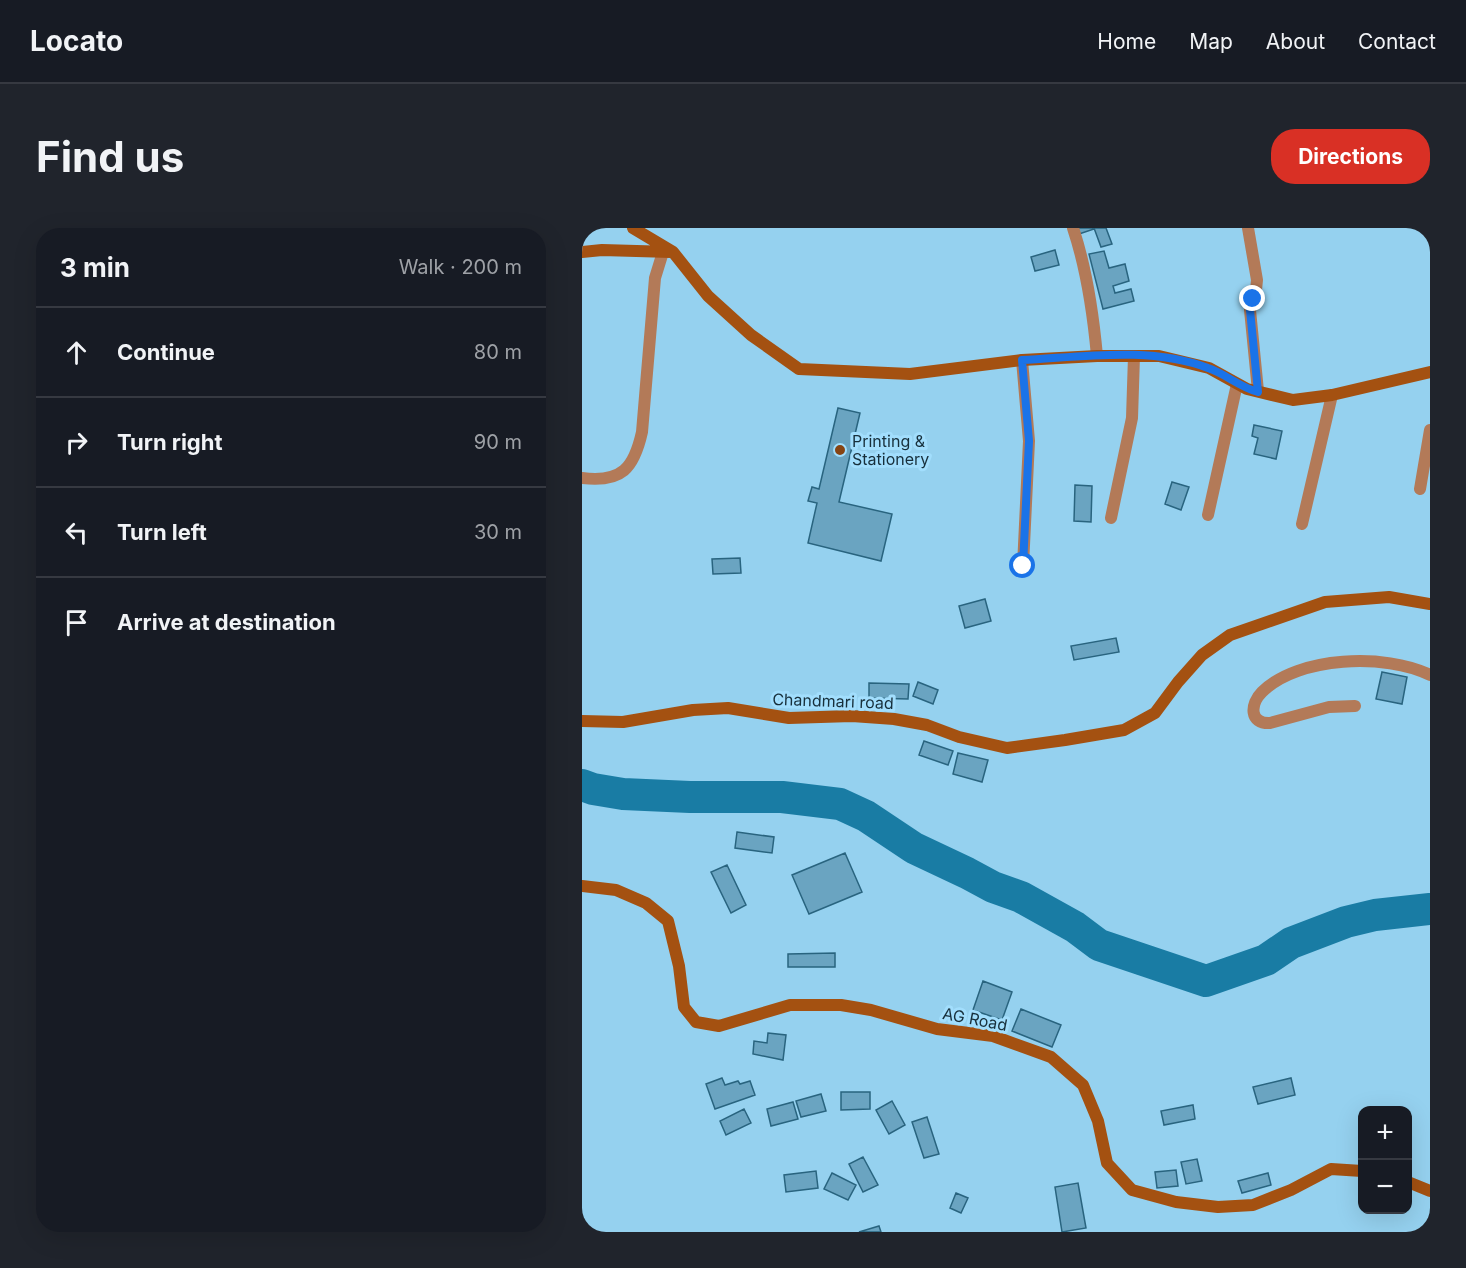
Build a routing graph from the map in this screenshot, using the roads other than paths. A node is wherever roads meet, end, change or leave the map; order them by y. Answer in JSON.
{"nodes":[{"id":1,"x":633,"y":228,"type":"edge"},
{"id":2,"x":1073,"y":228,"type":"edge"},
{"id":3,"x":1248,"y":228,"type":"edge"},
{"id":4,"x":582,"y":252,"type":"edge"},
{"id":5,"x":668,"y":252,"type":"junction"},
{"id":6,"x":1097,"y":356,"type":"junction"},
{"id":7,"x":1134,"y":356,"type":"junction"},
{"id":8,"x":1022,"y":360,"type":"junction"},
{"id":9,"x":1430,"y":372,"type":"edge"},
{"id":10,"x":1237,"y":384,"type":"junction"},
{"id":11,"x":1258,"y":392,"type":"junction"},
{"id":12,"x":1332,"y":395,"type":"junction"},
{"id":13,"x":1430,"y":430,"type":"edge"},
{"id":14,"x":582,"y":478,"type":"edge"},
{"id":15,"x":1420,"y":489,"type":"dead end"},
{"id":16,"x":1208,"y":515,"type":"dead end"},
{"id":17,"x":1111,"y":518,"type":"dead end"},
{"id":18,"x":1302,"y":524,"type":"dead end"},
{"id":19,"x":1023,"y":566,"type":"dead end"},
{"id":20,"x":1430,"y":604,"type":"edge"},
{"id":21,"x":1430,"y":675,"type":"edge"},
{"id":22,"x":1355,"y":706,"type":"dead end"},
{"id":23,"x":582,"y":721,"type":"edge"},
{"id":24,"x":582,"y":886,"type":"edge"},
{"id":25,"x":1358,"y":1170,"type":"edge"},
{"id":26,"x":1412,"y":1184,"type":"edge"},
{"id":27,"x":1430,"y":1191,"type":"edge"}],
"edges":[{"from":1,"to":5,"type":"main road"},
{"from":2,"to":6,"type":"street"},
{"from":3,"to":11,"type":"street"},
{"from":4,"to":5,"type":"main road"},
{"from":5,"to":8,"type":"main road"},
{"from":5,"to":14,"type":"street"},
{"from":6,"to":7,"type":"main road"},
{"from":6,"to":8,"type":"main road"},
{"from":7,"to":10,"type":"main road"},
{"from":7,"to":17,"type":"street"},
{"from":8,"to":19,"type":"street"},
{"from":9,"to":12,"type":"main road"},
{"from":10,"to":11,"type":"main road"},
{"from":10,"to":16,"type":"street"},
{"from":11,"to":12,"type":"main road"},
{"from":12,"to":18,"type":"street"},
{"from":13,"to":15,"type":"street"},
{"from":20,"to":23,"type":"main road","name":"Chandmari road"},
{"from":21,"to":22,"type":"street"},
{"from":24,"to":25,"type":"main road","name":"AG Road"},
{"from":26,"to":27,"type":"main road"}]}
